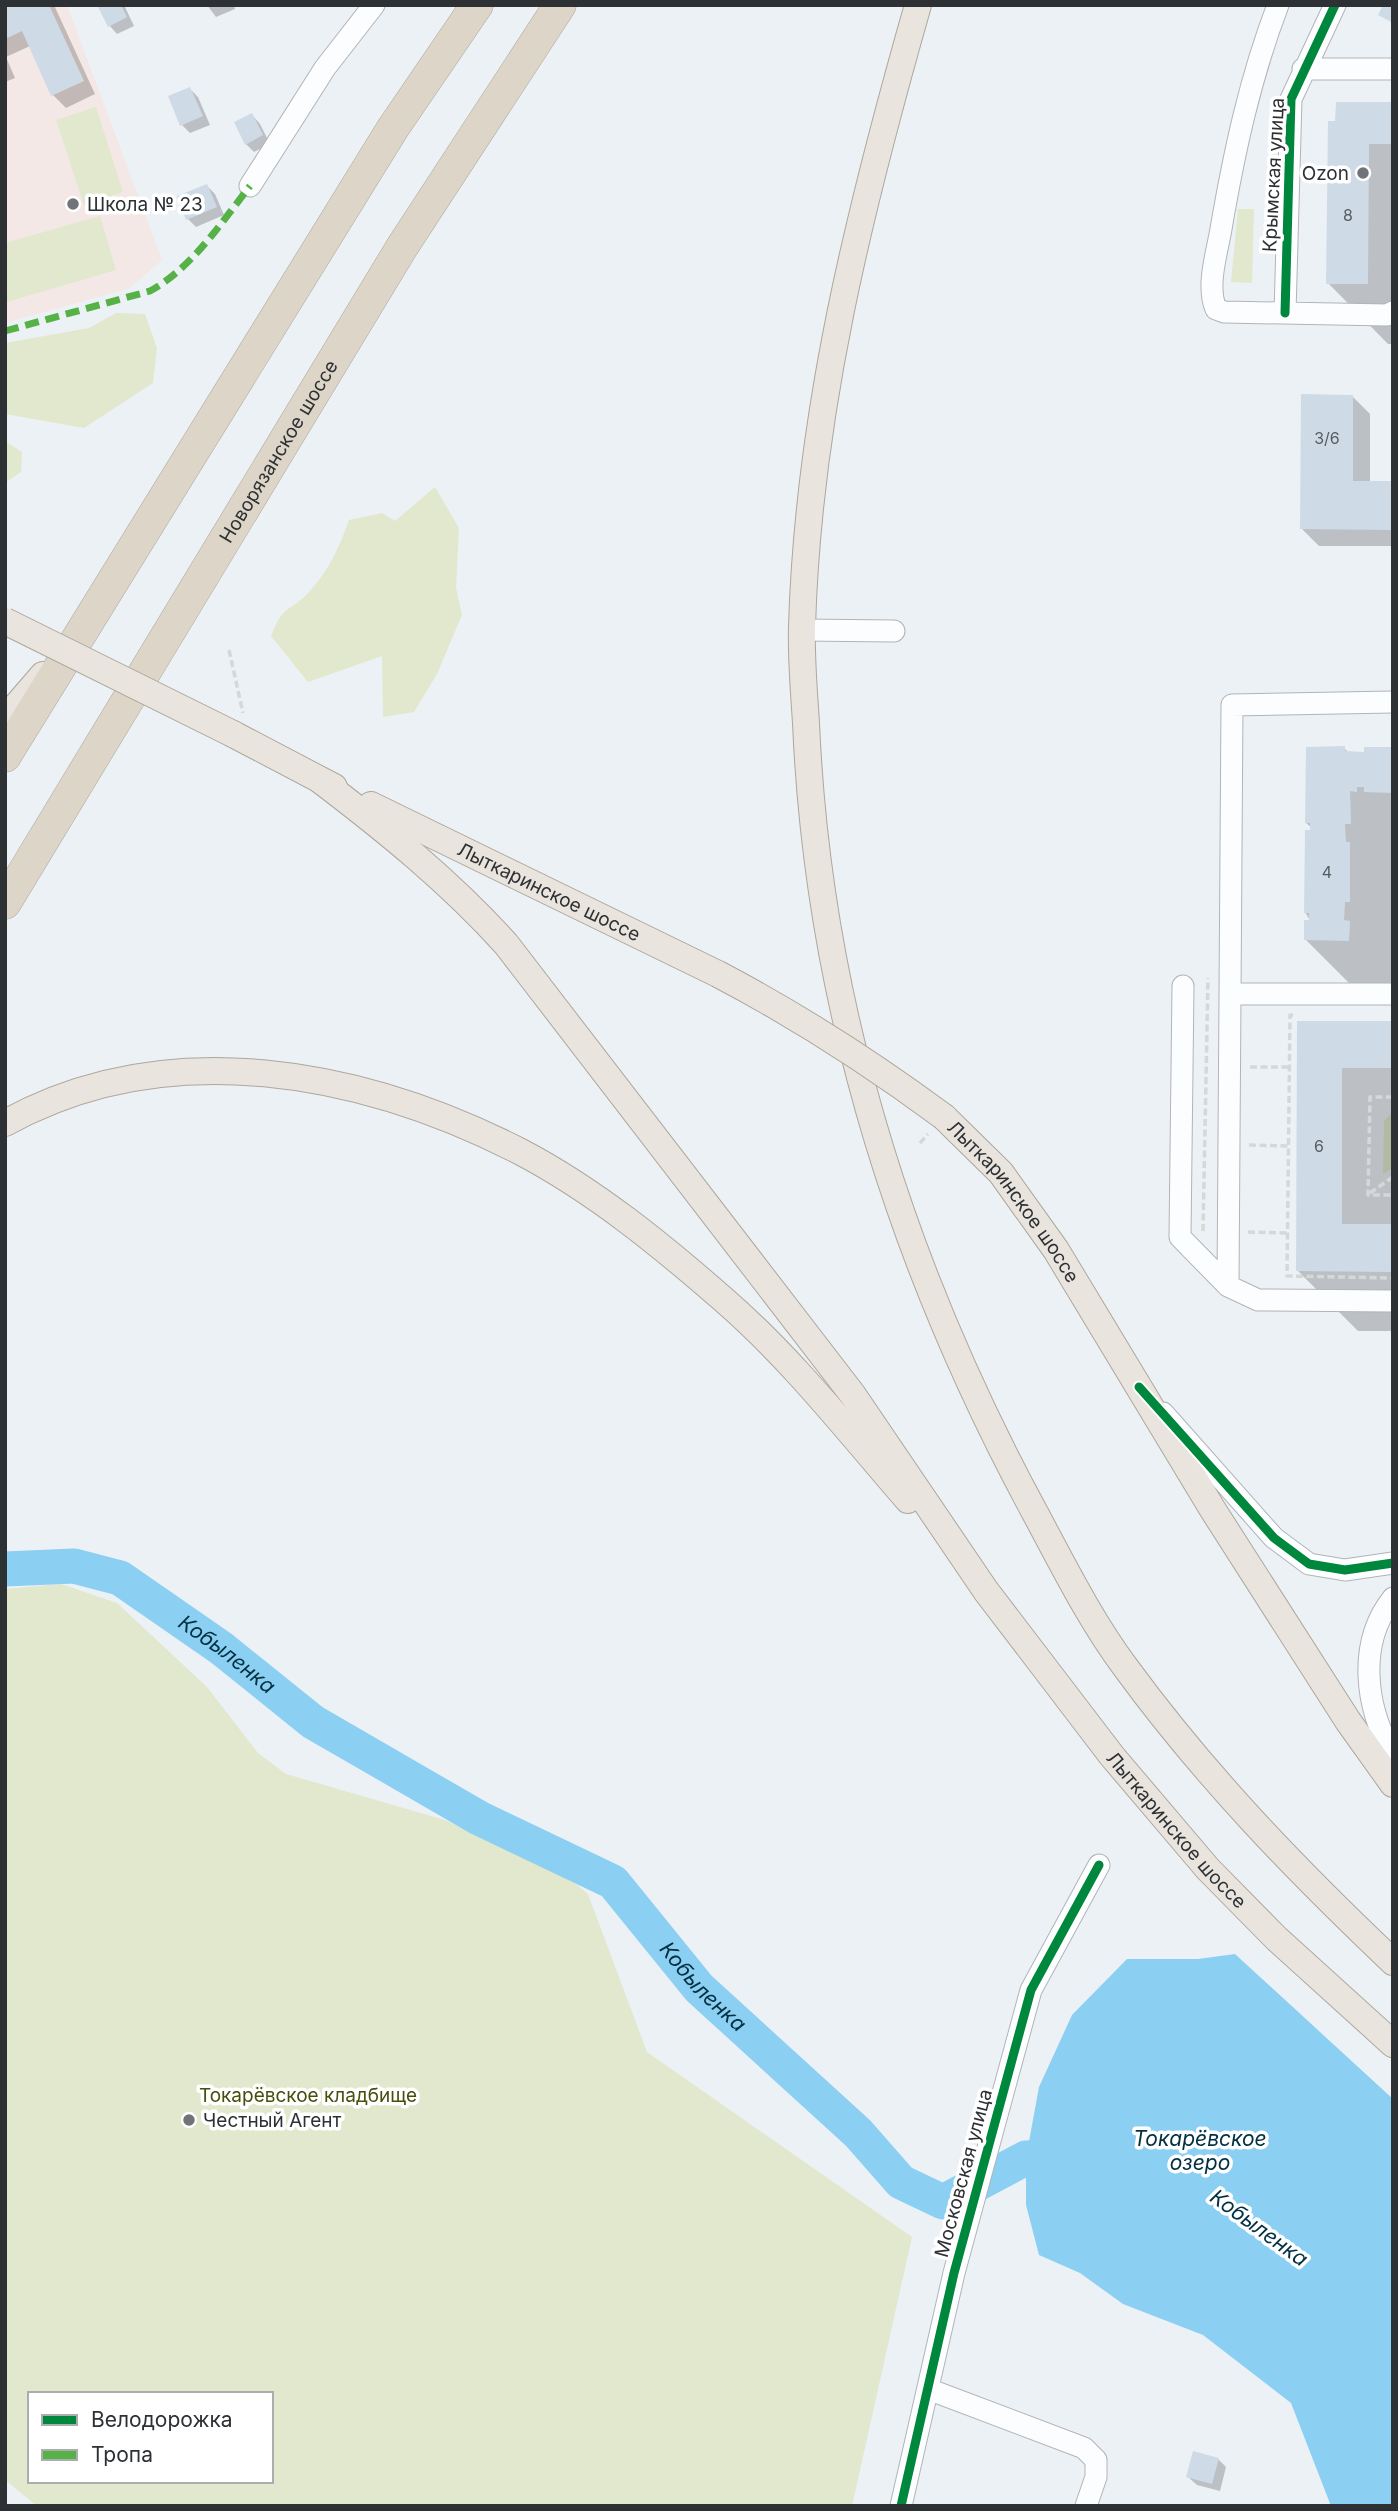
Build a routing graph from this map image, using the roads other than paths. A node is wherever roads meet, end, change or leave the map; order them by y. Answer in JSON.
{"nodes":[{"id":1,"x":374,"y":5,"type":"edge"},
{"id":2,"x":461,"y":5,"type":"edge"},
{"id":3,"x":478,"y":5,"type":"edge"},
{"id":4,"x":560,"y":5,"type":"edge"},
{"id":5,"x":918,"y":5,"type":"edge"},
{"id":6,"x":1278,"y":5,"type":"edge"},
{"id":7,"x":1335,"y":5,"type":"edge"},
{"id":8,"x":1303,"y":69,"type":"junction"},
{"id":9,"x":1393,"y":69,"type":"edge"},
{"id":10,"x":393,"y":128,"type":"junction"},
{"id":11,"x":250,"y":186,"type":"dead end"},
{"id":12,"x":1393,"y":312,"type":"edge"},
{"id":13,"x":1285,"y":313,"type":"junction"},
{"id":14,"x":5,"y":621,"type":"edge"},
{"id":15,"x":802,"y":630,"type":"junction"},
{"id":16,"x":81,"y":631,"type":"junction"},
{"id":17,"x":894,"y":631,"type":"dead end"},
{"id":18,"x":1393,"y":702,"type":"edge"},
{"id":19,"x":5,"y":719,"type":"edge"},
{"id":20,"x":5,"y":757,"type":"edge"},
{"id":21,"x":320,"y":780,"type":"junction"},
{"id":22,"x":5,"y":903,"type":"edge"},
{"id":23,"x":1183,"y":986,"type":"dead end"},
{"id":24,"x":1232,"y":994,"type":"junction"},
{"id":25,"x":1393,"y":994,"type":"edge"},
{"id":26,"x":5,"y":1123,"type":"edge"},
{"id":27,"x":1228,"y":1286,"type":"junction"},
{"id":28,"x":1393,"y":1301,"type":"edge"},
{"id":29,"x":1139,"y":1387,"type":"junction"},
{"id":30,"x":1393,"y":1563,"type":"edge"},
{"id":31,"x":986,"y":1591,"type":"junction"},
{"id":32,"x":1393,"y":1598,"type":"edge"},
{"id":33,"x":1393,"y":1755,"type":"edge"},
{"id":34,"x":1393,"y":1784,"type":"edge"},
{"id":35,"x":1099,"y":1865,"type":"dead end"},
{"id":36,"x":1393,"y":1962,"type":"edge"},
{"id":37,"x":1393,"y":2043,"type":"edge"},
{"id":38,"x":928,"y":2389,"type":"junction"},
{"id":39,"x":901,"y":2506,"type":"edge"},
{"id":40,"x":1087,"y":2506,"type":"edge"}],
"edges":[{"from":1,"to":11,"type":"street"},
{"from":2,"to":10,"type":"main road"},
{"from":3,"to":10,"type":"highway"},
{"from":4,"to":22,"type":"highway","name":"Новорязанское шоссе"},
{"from":5,"to":15,"type":"main road"},
{"from":6,"to":13,"type":"street"},
{"from":7,"to":8,"type":"street","name":"Крымская улица"},
{"from":8,"to":9,"type":"street"},
{"from":8,"to":13,"type":"street","name":"Крымская улица"},
{"from":10,"to":16,"type":"highway"},
{"from":12,"to":13,"type":"street"},
{"from":14,"to":21,"type":"main road","name":"Лыткаринское шоссе","bridge":true},
{"from":15,"to":17,"type":"street"},
{"from":15,"to":36,"type":"main road"},
{"from":16,"to":19,"type":"main road"},
{"from":16,"to":20,"type":"highway"},
{"from":18,"to":24,"type":"street"},
{"from":21,"to":29,"type":"main road","name":"Лыткаринское шоссе","bridge":true},
{"from":21,"to":31,"type":"main road","name":"Лыткаринское шоссе"},
{"from":23,"to":27,"type":"street"},
{"from":24,"to":25,"type":"street"},
{"from":24,"to":27,"type":"street"},
{"from":26,"to":31,"type":"main road","name":"Лыткаринское шоссе"},
{"from":27,"to":28,"type":"street"},
{"from":29,"to":30,"type":"street"},
{"from":29,"to":34,"type":"main road","name":"Лыткаринское шоссе"},
{"from":31,"to":37,"type":"main road","name":"Лыткаринское шоссе"},
{"from":32,"to":33,"type":"street"},
{"from":35,"to":38,"type":"street","name":"Московская улица"},
{"from":38,"to":39,"type":"street","name":"Московская улица"},
{"from":38,"to":40,"type":"street"}]}
